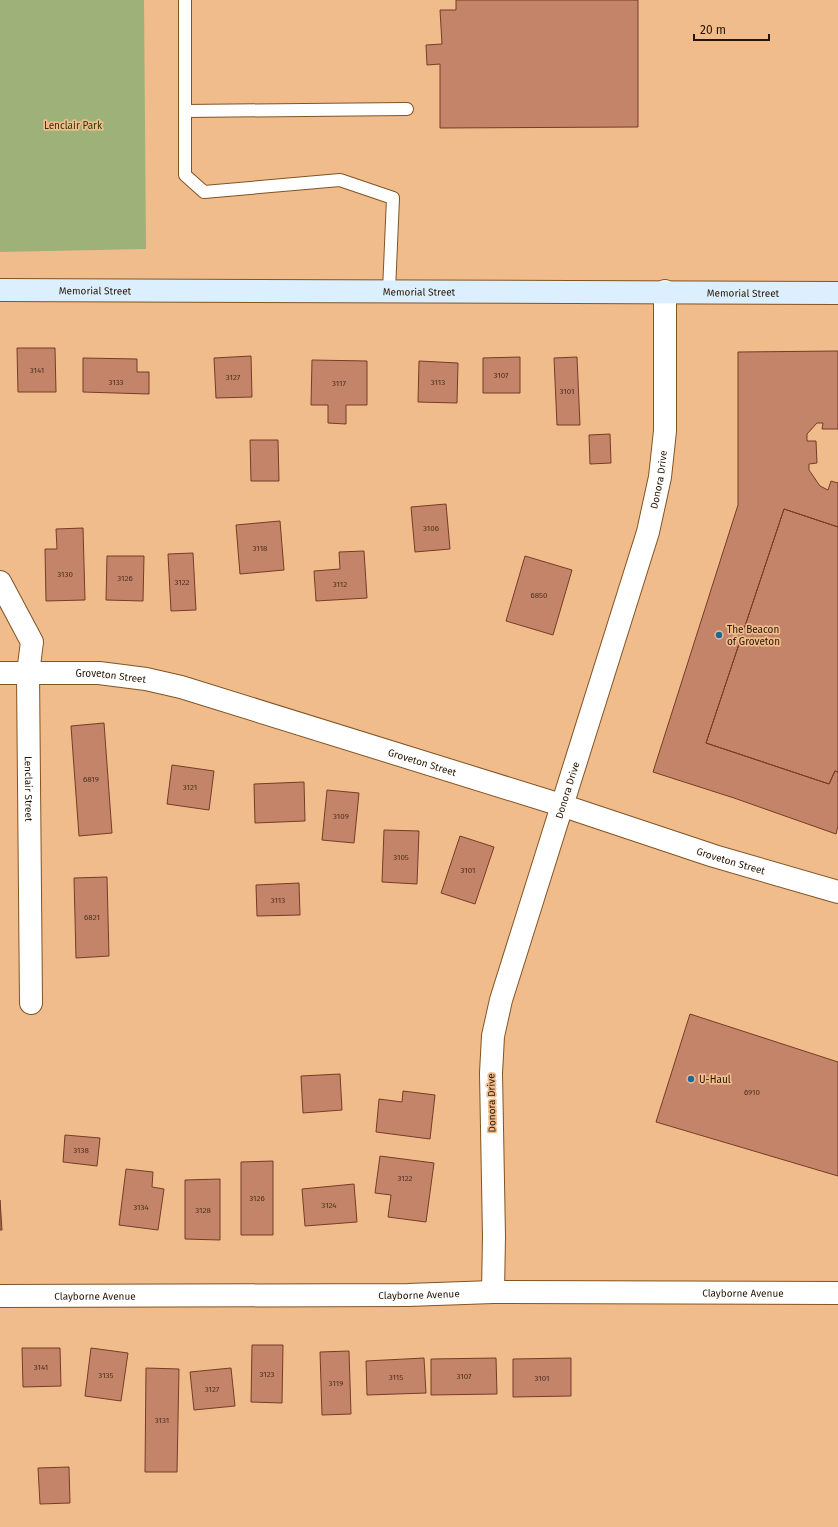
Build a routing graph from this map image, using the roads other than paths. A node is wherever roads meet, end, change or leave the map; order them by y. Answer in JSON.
{"nodes":[{"id":1,"x":185,"y":0,"type":"edge"},
{"id":2,"x":407,"y":109,"type":"dead end"},
{"id":3,"x":185,"y":111,"type":"junction"},
{"id":4,"x":0,"y":290,"type":"edge"},
{"id":5,"x":389,"y":291,"type":"junction"},
{"id":6,"x":665,"y":291,"type":"junction"},
{"id":7,"x":838,"y":293,"type":"edge"},
{"id":8,"x":0,"y":582,"type":"edge"},
{"id":9,"x":0,"y":673,"type":"edge"},
{"id":10,"x":28,"y":673,"type":"junction"},
{"id":11,"x":561,"y":805,"type":"junction"},
{"id":12,"x":838,"y":892,"type":"edge"},
{"id":13,"x":31,"y":1003,"type":"dead end"},
{"id":14,"x":493,"y":1292,"type":"junction"},
{"id":15,"x":838,"y":1294,"type":"edge"},
{"id":16,"x":0,"y":1296,"type":"edge"}],
"edges":[{"from":1,"to":3,"type":"lane"},
{"from":2,"to":3,"type":"lane"},
{"from":3,"to":5,"type":"lane"},
{"from":4,"to":5,"type":"street","name":"Memorial Street"},
{"from":5,"to":6,"type":"street","name":"Memorial Street"},
{"from":6,"to":7,"type":"street","name":"Memorial Street"},
{"from":6,"to":11,"type":"street","name":"Donora Drive"},
{"from":8,"to":10,"type":"street","name":"Lenclair Street"},
{"from":9,"to":10,"type":"street","name":"Groveton Street"},
{"from":10,"to":11,"type":"street","name":"Groveton Street"},
{"from":10,"to":13,"type":"street","name":"Lenclair Street"},
{"from":11,"to":12,"type":"street","name":"Groveton Street"},
{"from":11,"to":14,"type":"street","name":"Donora Drive"},
{"from":14,"to":15,"type":"street","name":"Clayborne Avenue"},
{"from":14,"to":16,"type":"street","name":"Clayborne Avenue"}]}
